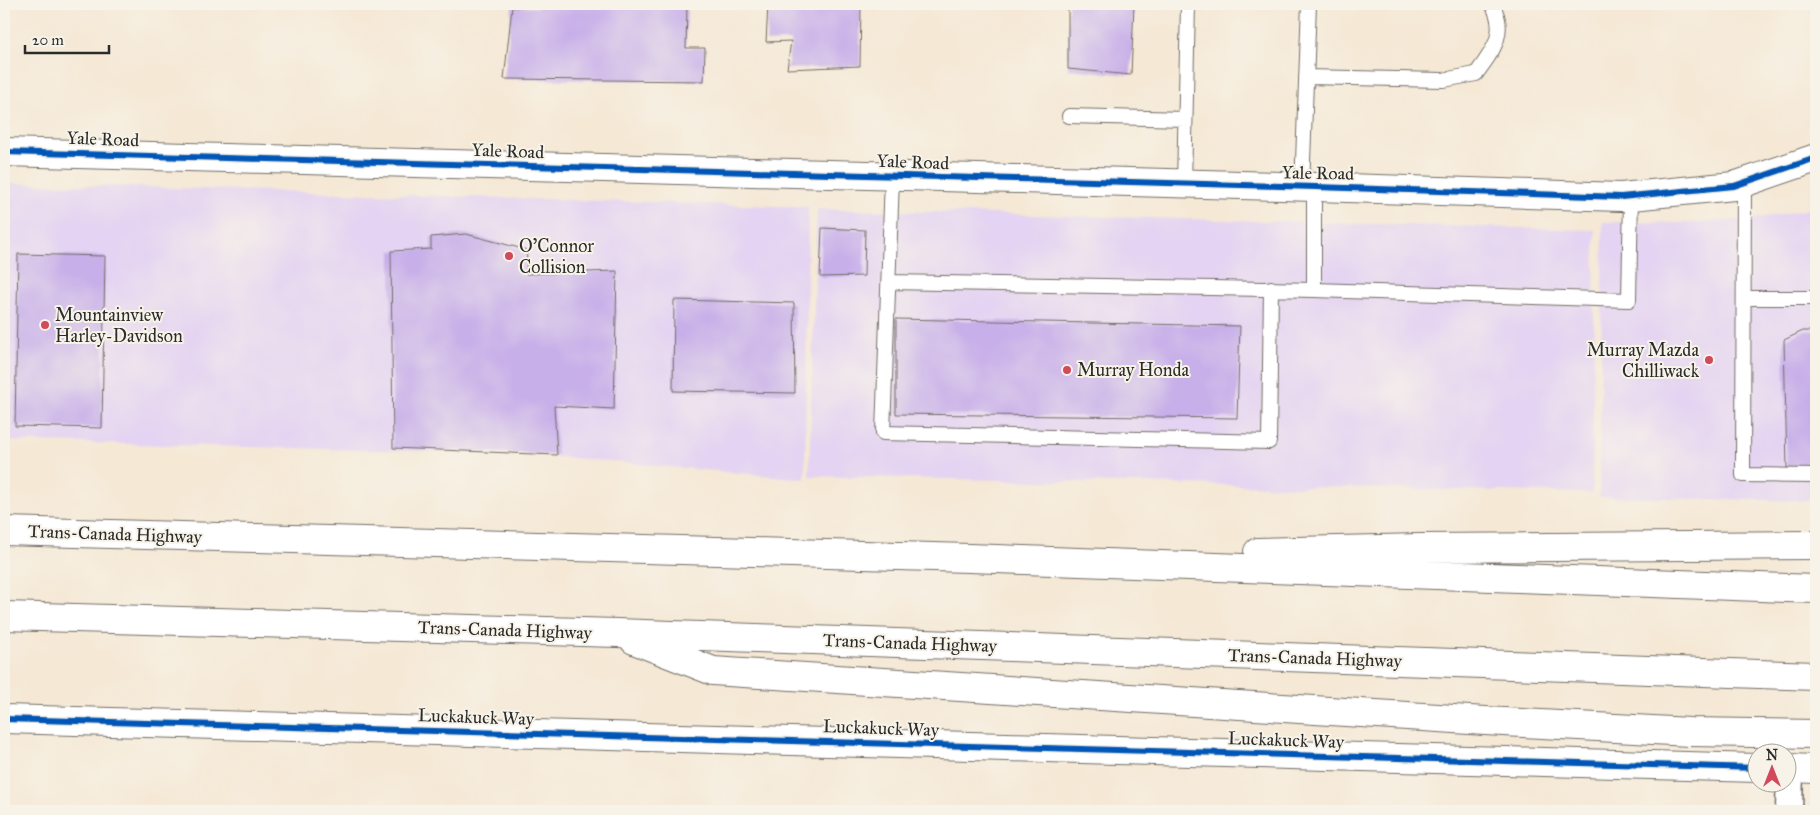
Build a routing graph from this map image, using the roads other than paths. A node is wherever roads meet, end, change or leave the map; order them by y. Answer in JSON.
{"nodes":[{"id":1,"x":1188,"y":4,"type":"edge"},
{"id":2,"x":1309,"y":4,"type":"edge"},
{"id":3,"x":1492,"y":4,"type":"edge"},
{"id":4,"x":1306,"y":77,"type":"junction"},
{"id":5,"x":1070,"y":116,"type":"dead end"},
{"id":6,"x":1185,"y":119,"type":"junction"},
{"id":7,"x":4,"y":152,"type":"edge"},
{"id":8,"x":1816,"y":158,"type":"edge"},
{"id":9,"x":892,"y":177,"type":"junction"},
{"id":10,"x":1744,"y":182,"type":"junction"},
{"id":11,"x":1184,"y":185,"type":"junction"},
{"id":12,"x":1308,"y":187,"type":"junction"},
{"id":13,"x":1631,"y":196,"type":"junction"},
{"id":14,"x":889,"y":282,"type":"junction"},
{"id":15,"x":1271,"y":288,"type":"junction"},
{"id":16,"x":1314,"y":290,"type":"junction"},
{"id":17,"x":1744,"y":298,"type":"junction"},
{"id":18,"x":1816,"y":298,"type":"edge"},
{"id":19,"x":1816,"y":476,"type":"edge"},
{"id":20,"x":4,"y":531,"type":"edge"},
{"id":21,"x":1816,"y":545,"type":"edge"},
{"id":22,"x":969,"y":558,"type":"junction"},
{"id":23,"x":1816,"y":589,"type":"edge"},
{"id":24,"x":4,"y":616,"type":"edge"},
{"id":25,"x":617,"y":632,"type":"junction"},
{"id":26,"x":1816,"y":676,"type":"edge"},
{"id":27,"x":4,"y":719,"type":"edge"},
{"id":28,"x":1816,"y":734,"type":"edge"},
{"id":29,"x":1748,"y":768,"type":"edge"},
{"id":30,"x":1793,"y":792,"type":"edge"},
{"id":31,"x":1789,"y":811,"type":"edge"}],
"edges":[{"from":1,"to":6,"type":"lane"},
{"from":2,"to":4,"type":"lane"},
{"from":3,"to":4,"type":"lane"},
{"from":4,"to":12,"type":"lane"},
{"from":5,"to":6,"type":"lane"},
{"from":6,"to":11,"type":"lane"},
{"from":7,"to":9,"type":"main road","name":"Yale Road"},
{"from":8,"to":10,"type":"main road","name":"Yale Road"},
{"from":9,"to":11,"type":"main road","name":"Yale Road"},
{"from":9,"to":14,"type":"lane"},
{"from":10,"to":13,"type":"main road","name":"Yale Road"},
{"from":10,"to":17,"type":"lane"},
{"from":11,"to":12,"type":"main road","name":"Yale Road"},
{"from":12,"to":13,"type":"main road","name":"Yale Road"},
{"from":12,"to":16,"type":"lane"},
{"from":13,"to":16,"type":"lane"},
{"from":14,"to":15,"type":"lane"},
{"from":14,"to":15,"type":"lane"},
{"from":15,"to":16,"type":"lane"},
{"from":17,"to":18,"type":"lane"},
{"from":17,"to":19,"type":"lane"},
{"from":20,"to":22,"type":"main road","name":"Trans-Canada Highway"},
{"from":21,"to":22,"type":"main road"},
{"from":22,"to":23,"type":"main road","name":"Trans-Canada Highway"},
{"from":24,"to":25,"type":"main road","name":"Trans-Canada Highway"},
{"from":25,"to":26,"type":"main road","name":"Trans-Canada Highway"},
{"from":25,"to":28,"type":"main road"},
{"from":27,"to":29,"type":"main road","name":"Luckakuck Way"},
{"from":30,"to":31,"type":"street"}]}
